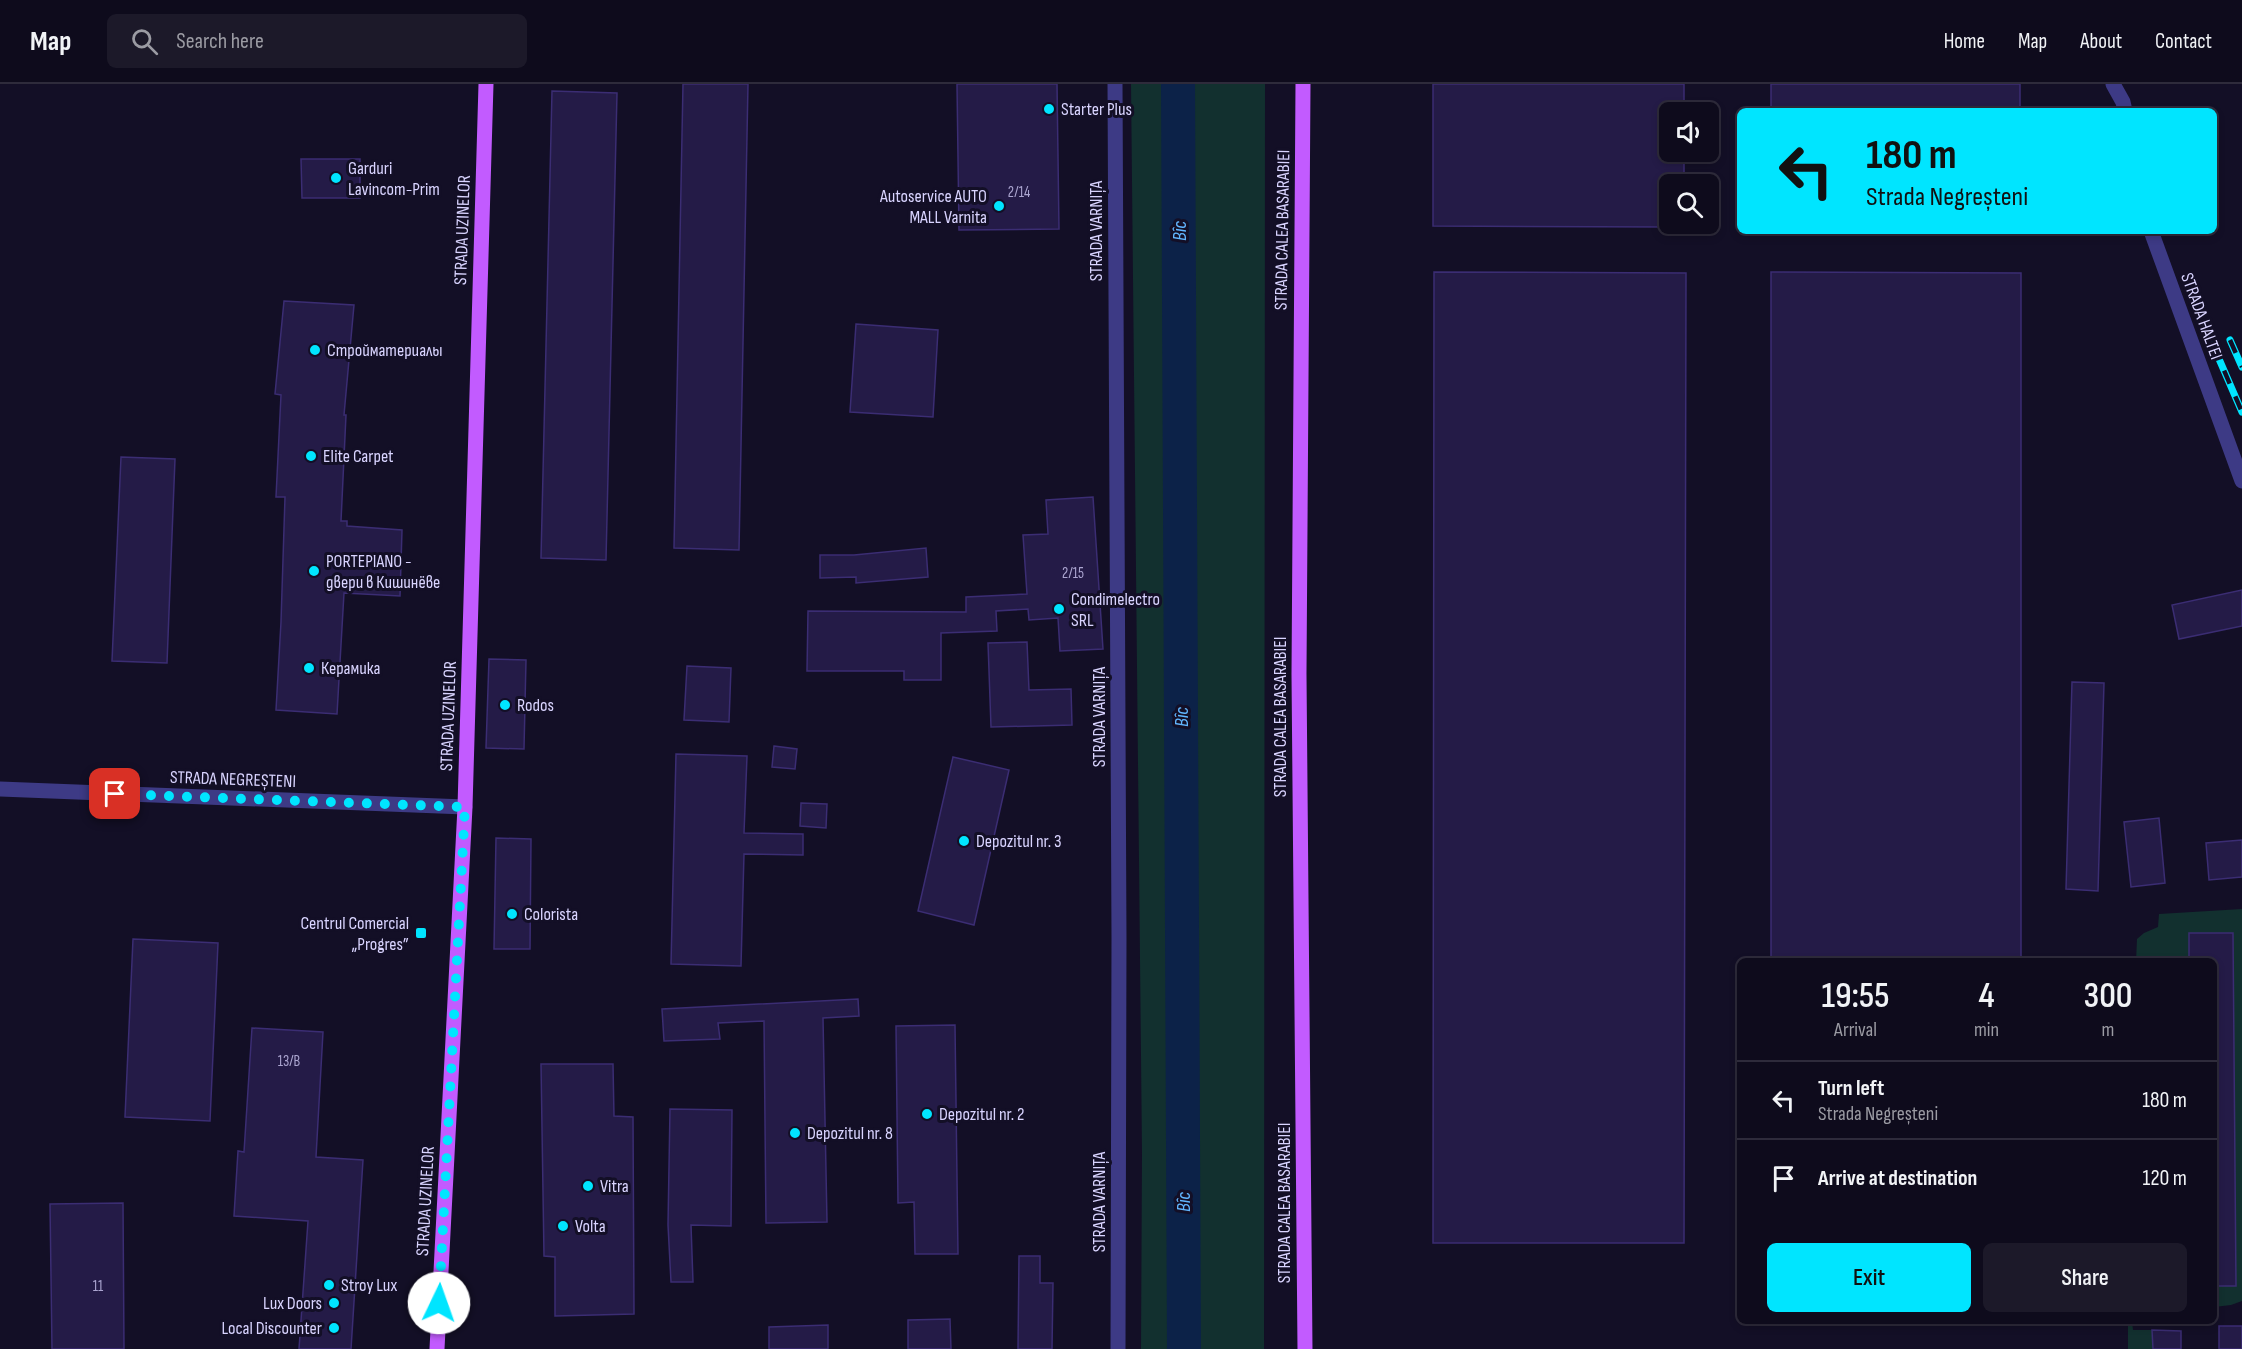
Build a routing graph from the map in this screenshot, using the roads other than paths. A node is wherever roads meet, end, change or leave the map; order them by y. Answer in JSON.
{"nodes":[{"id":1,"x":486,"y":84,"type":"edge"},
{"id":2,"x":1115,"y":84,"type":"edge"},
{"id":3,"x":1303,"y":84,"type":"edge"},
{"id":4,"x":2113,"y":84,"type":"edge"},
{"id":5,"x":2124,"y":108,"type":"edge"},
{"id":6,"x":2152,"y":234,"type":"edge"},
{"id":7,"x":2242,"y":481,"type":"edge"},
{"id":8,"x":0,"y":789,"type":"edge"},
{"id":9,"x":465,"y":807,"type":"junction"},
{"id":10,"x":437,"y":1349,"type":"edge"},
{"id":11,"x":1118,"y":1349,"type":"edge"},
{"id":12,"x":1305,"y":1349,"type":"edge"}],
"edges":[{"from":1,"to":9,"type":"main road","name":"STRADA UZINELOR"},
{"from":2,"to":11,"type":"street","name":"STRADA VARNIȚA"},
{"from":3,"to":12,"type":"main road","name":"STRADA CALEA BASARABIEI"},
{"from":4,"to":5,"type":"street"},
{"from":6,"to":7,"type":"street","name":"STRADA HALTEI"},
{"from":8,"to":9,"type":"street","name":"STRADA NEGREȘTENI"},
{"from":9,"to":10,"type":"main road","name":"STRADA UZINELOR"}]}
